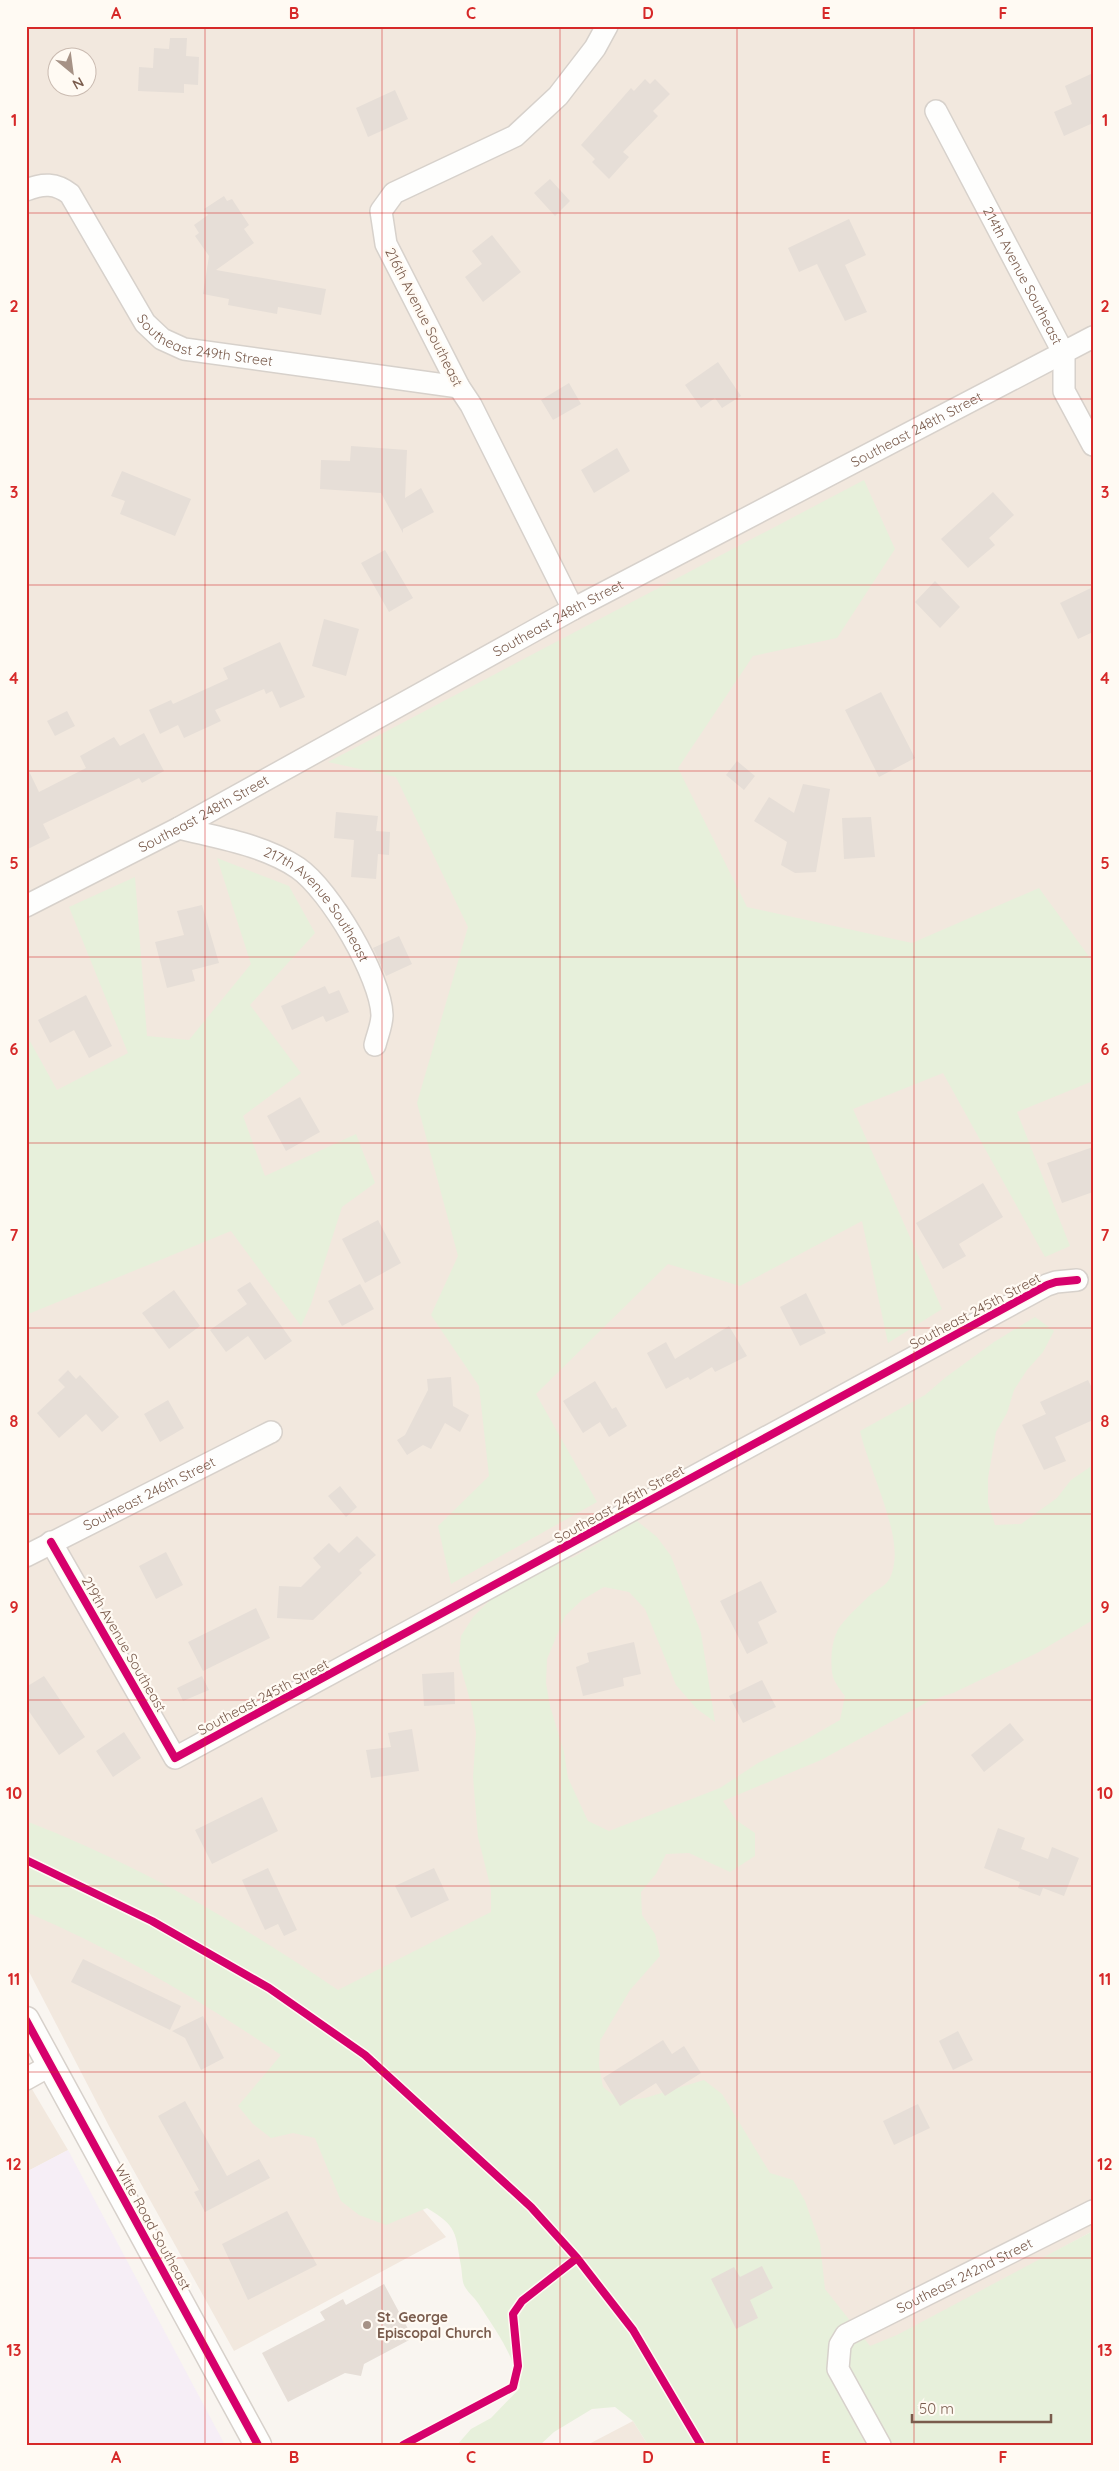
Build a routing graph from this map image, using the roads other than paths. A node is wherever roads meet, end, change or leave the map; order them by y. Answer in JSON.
{"nodes":[{"id":1,"x":607,"y":26,"type":"edge"},
{"id":2,"x":936,"y":111,"type":"dead end"},
{"id":3,"x":26,"y":190,"type":"edge"},
{"id":4,"x":1093,"y":337,"type":"edge"},
{"id":5,"x":1064,"y":354,"type":"junction"},
{"id":6,"x":459,"y":387,"type":"junction"},
{"id":7,"x":1093,"y":445,"type":"edge"},
{"id":8,"x":573,"y":610,"type":"junction"},
{"id":9,"x":179,"y":828,"type":"junction"},
{"id":10,"x":26,"y":906,"type":"edge"},
{"id":11,"x":375,"y":1045,"type":"dead end"},
{"id":12,"x":1077,"y":1280,"type":"dead end"},
{"id":13,"x":271,"y":1432,"type":"dead end"},
{"id":14,"x":51,"y":1542,"type":"junction"},
{"id":15,"x":26,"y":1556,"type":"edge"},
{"id":16,"x":175,"y":1758,"type":"joint"},
{"id":17,"x":26,"y":2020,"type":"edge"},
{"id":18,"x":51,"y":2065,"type":"junction"},
{"id":19,"x":26,"y":2079,"type":"edge"},
{"id":20,"x":1093,"y":2211,"type":"edge"},
{"id":21,"x":258,"y":2445,"type":"edge"},
{"id":22,"x":880,"y":2445,"type":"edge"}],
"edges":[{"from":1,"to":6,"type":"street","name":"216th Avenue Southeast"},
{"from":2,"to":5,"type":"street","name":"214th Avenue Southeast"},
{"from":3,"to":6,"type":"street","name":"Southeast 249th Street"},
{"from":4,"to":5,"type":"street","name":"Southeast 248th Street"},
{"from":5,"to":7,"type":"street","name":"214th Avenue Southeast"},
{"from":5,"to":8,"type":"street","name":"Southeast 248th Street"},
{"from":6,"to":8,"type":"street","name":"216th Avenue Southeast"},
{"from":8,"to":9,"type":"street","name":"Southeast 248th Street"},
{"from":9,"to":10,"type":"street","name":"Southeast 248th Street"},
{"from":9,"to":11,"type":"street","name":"217th Avenue Southeast"},
{"from":12,"to":16,"type":"street","name":"Southeast 245th Street"},
{"from":13,"to":14,"type":"street","name":"Southeast 246th Street"},
{"from":14,"to":15,"type":"street","name":"Southeast 246th Street"},
{"from":14,"to":16,"type":"street","name":"219th Avenue Southeast"},
{"from":17,"to":18,"type":"street","name":"Witte Road Southeast"},
{"from":18,"to":19,"type":"street"},
{"from":18,"to":21,"type":"street","name":"Witte Road Southeast"},
{"from":20,"to":22,"type":"street","name":"Southeast 242nd Street"}]}
